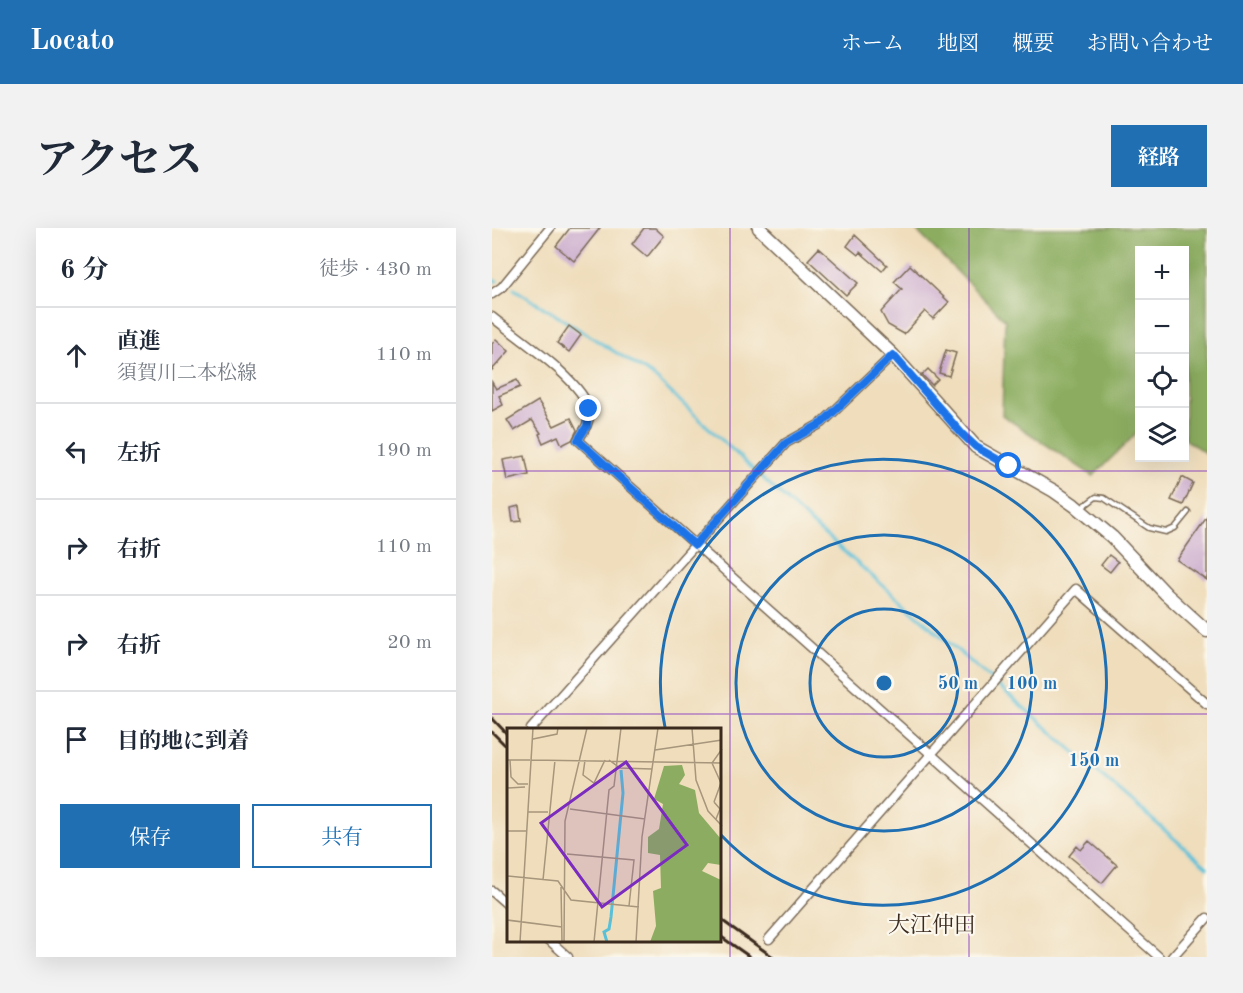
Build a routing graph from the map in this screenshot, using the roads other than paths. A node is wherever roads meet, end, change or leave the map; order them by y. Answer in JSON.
{"nodes":[{"id":1,"x":550,"y":228,"type":"edge"},
{"id":2,"x":759,"y":228,"type":"edge"},
{"id":3,"x":492,"y":294,"type":"edge"},
{"id":4,"x":492,"y":317,"type":"edge"},
{"id":5,"x":893,"y":355,"type":"junction"},
{"id":6,"x":1079,"y":509,"type":"junction"},
{"id":7,"x":1188,"y":512,"type":"dead end"},
{"id":8,"x":695,"y":545,"type":"junction"},
{"id":9,"x":1207,"y":631,"type":"edge"},
{"id":10,"x":1207,"y":704,"type":"edge"},
{"id":11,"x":532,"y":728,"type":"edge"},
{"id":12,"x":930,"y":754,"type":"junction"},
{"id":13,"x":492,"y":891,"type":"edge"},
{"id":14,"x":507,"y":904,"type":"edge"},
{"id":15,"x":1207,"y":918,"type":"edge"},
{"id":16,"x":769,"y":939,"type":"dead end"},
{"id":17,"x":551,"y":942,"type":"edge"},
{"id":18,"x":568,"y":957,"type":"edge"},
{"id":19,"x":1159,"y":957,"type":"edge"},
{"id":20,"x":1172,"y":957,"type":"edge"}],
"edges":[{"from":1,"to":3,"type":"street"},
{"from":2,"to":5,"type":"main road"},
{"from":4,"to":8,"type":"street"},
{"from":5,"to":6,"type":"main road"},
{"from":5,"to":8,"type":"street"},
{"from":6,"to":7,"type":"lane"},
{"from":6,"to":9,"type":"main road"},
{"from":8,"to":11,"type":"street"},
{"from":8,"to":12,"type":"street"},
{"from":10,"to":12,"type":"street"},
{"from":12,"to":16,"type":"street"},
{"from":12,"to":19,"type":"street"},
{"from":13,"to":14,"type":"street"},
{"from":15,"to":20,"type":"street"},
{"from":17,"to":18,"type":"street"}]}
